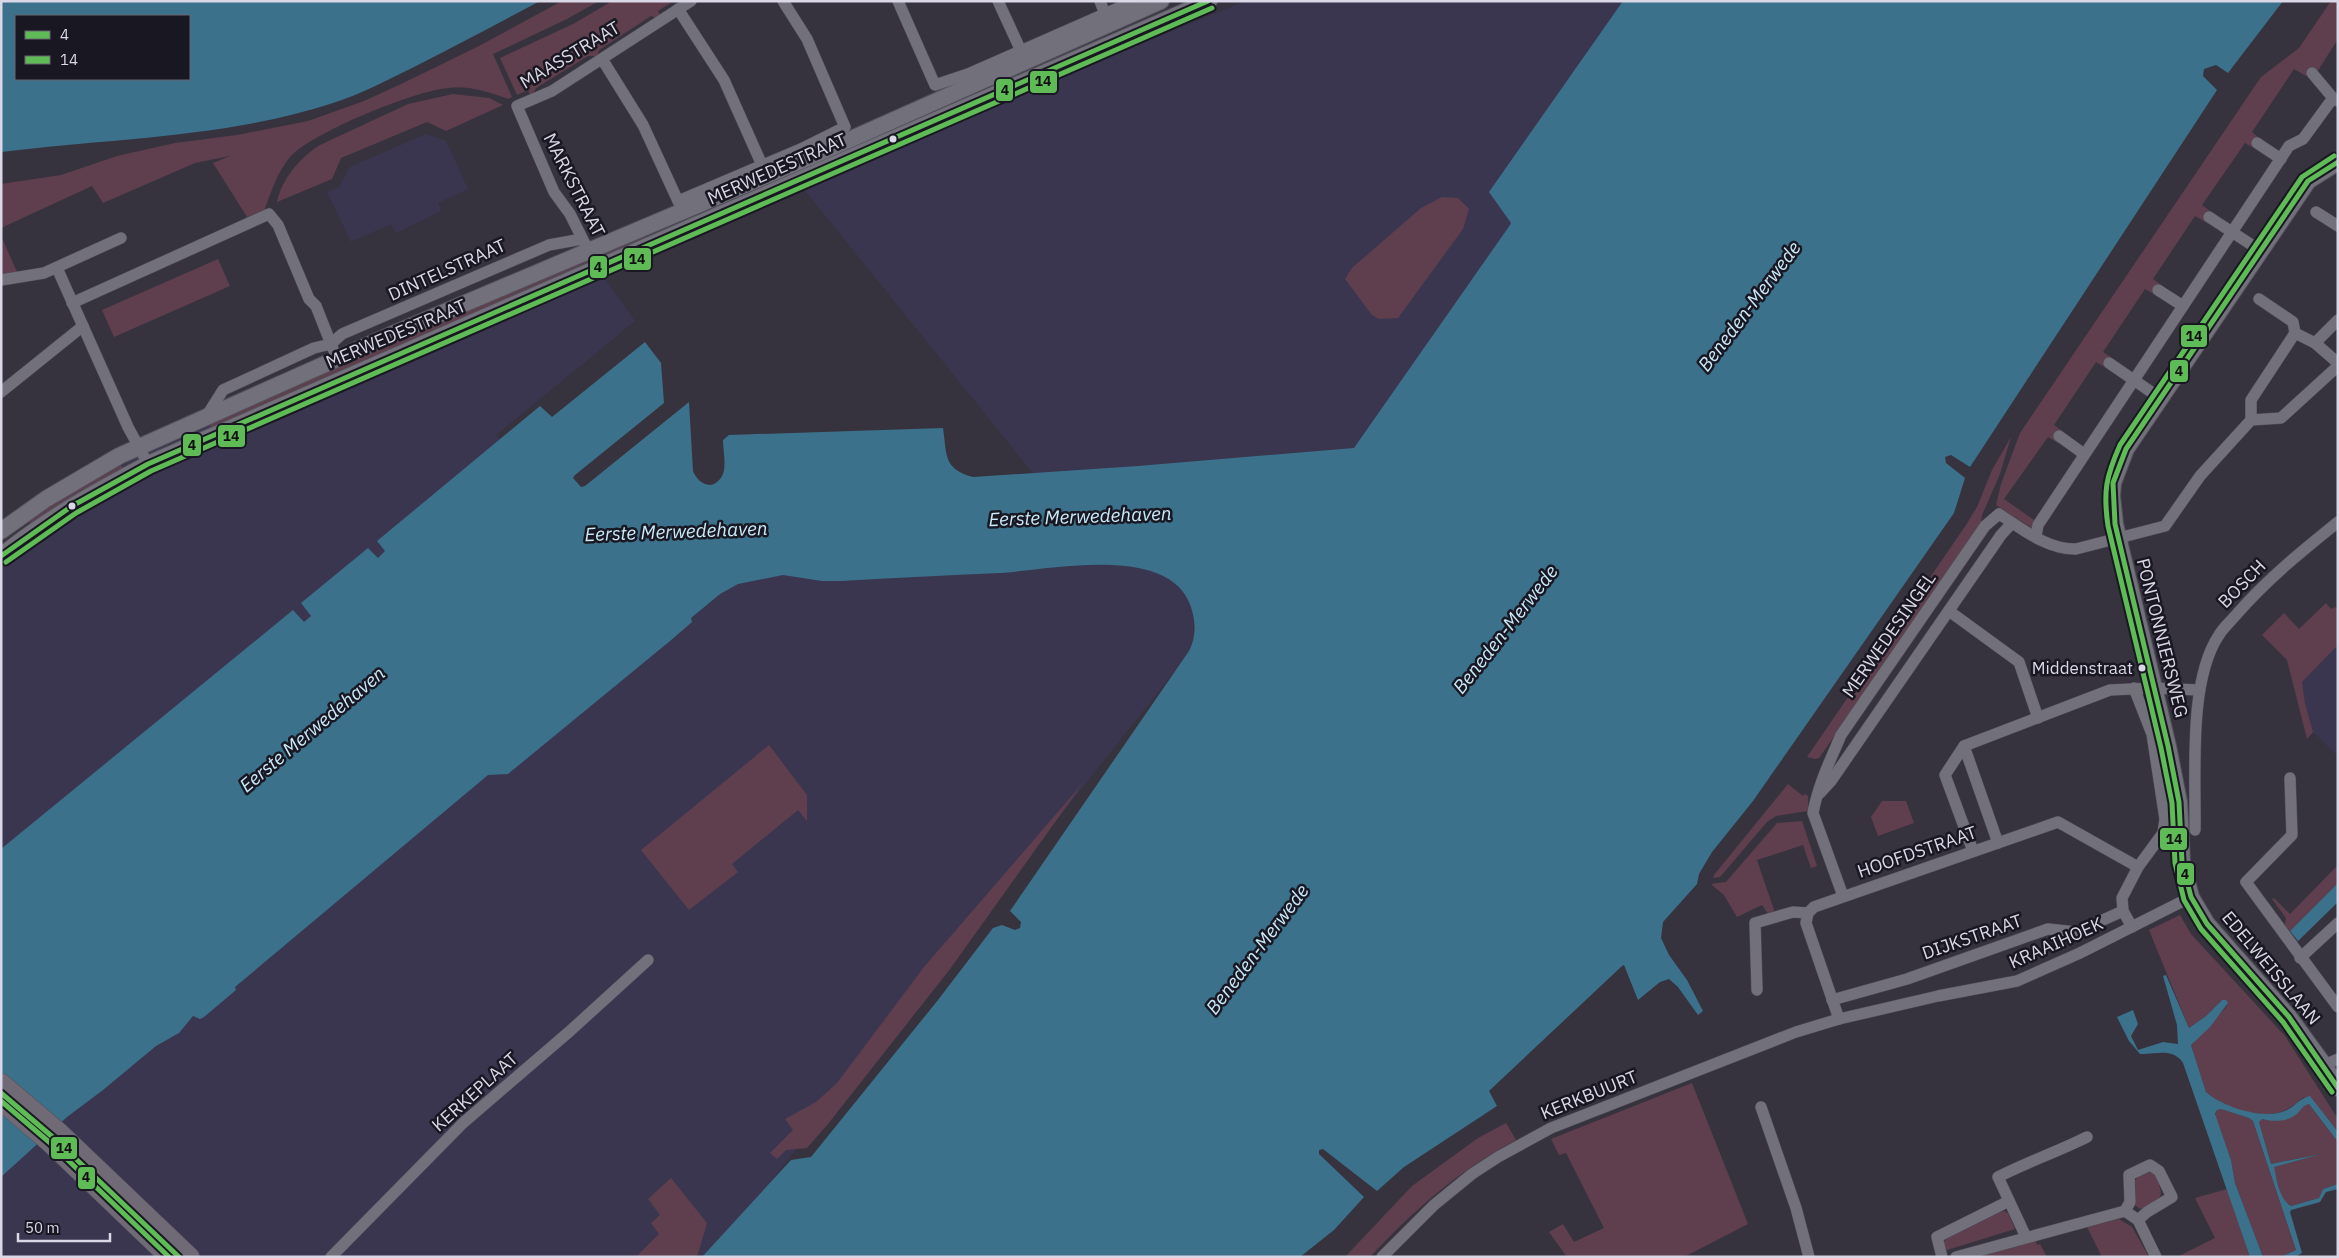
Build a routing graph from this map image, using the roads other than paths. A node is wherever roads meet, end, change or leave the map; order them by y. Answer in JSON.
{"nodes":[{"id":1,"x":691,"y":1,"type":"edge"},
{"id":2,"x":783,"y":1,"type":"edge"},
{"id":3,"x":898,"y":1,"type":"edge"},
{"id":4,"x":998,"y":1,"type":"edge"},
{"id":5,"x":1100,"y":1,"type":"edge"},
{"id":6,"x":1134,"y":1,"type":"edge"},
{"id":7,"x":1161,"y":1,"type":"edge"},
{"id":8,"x":1209,"y":1,"type":"edge"},
{"id":9,"x":1181,"y":7,"type":"edge"},
{"id":10,"x":678,"y":10,"type":"junction"},
{"id":11,"x":1105,"y":14,"type":"junction"},
{"id":12,"x":1021,"y":51,"type":"junction"},
{"id":13,"x":602,"y":59,"type":"junction"},
{"id":14,"x":2312,"y":73,"type":"dead end"},
{"id":15,"x":968,"y":74,"type":"junction"},
{"id":16,"x":958,"y":91,"type":"junction"},
{"id":17,"x":2335,"y":99,"type":"edge"},
{"id":18,"x":517,"y":106,"type":"joint"},
{"id":19,"x":903,"y":116,"type":"junction"},
{"id":20,"x":910,"y":133,"type":"junction"},
{"id":21,"x":2257,"y":143,"type":"dead end"},
{"id":22,"x":808,"y":152,"type":"junction"},
{"id":23,"x":2281,"y":159,"type":"junction"},
{"id":24,"x":2338,"y":162,"type":"edge"},
{"id":25,"x":762,"y":165,"type":"junction"},
{"id":26,"x":678,"y":202,"type":"junction"},
{"id":27,"x":2316,"y":212,"type":"dead end"},
{"id":28,"x":2209,"y":217,"type":"dead end"},
{"id":29,"x":662,"y":221,"type":"junction"},
{"id":30,"x":2338,"y":226,"type":"edge"},
{"id":31,"x":2232,"y":232,"type":"junction"},
{"id":32,"x":121,"y":238,"type":"dead end"},
{"id":33,"x":661,"y":242,"type":"junction"},
{"id":34,"x":585,"y":245,"type":"junction"},
{"id":35,"x":2260,"y":251,"type":"junction"},
{"id":36,"x":57,"y":268,"type":"junction"},
{"id":37,"x":1,"y":280,"type":"edge"},
{"id":38,"x":2158,"y":290,"type":"dead end"},
{"id":39,"x":2259,"y":299,"type":"dead end"},
{"id":40,"x":72,"y":303,"type":"junction"},
{"id":41,"x":2183,"y":306,"type":"junction"},
{"id":42,"x":2338,"y":320,"type":"edge"},
{"id":43,"x":83,"y":326,"type":"junction"},
{"id":44,"x":2295,"y":333,"type":"junction"},
{"id":45,"x":2315,"y":343,"type":"junction"},
{"id":46,"x":331,"y":344,"type":"junction"},
{"id":47,"x":339,"y":359,"type":"junction"},
{"id":48,"x":2109,"y":363,"type":"dead end"},
{"id":49,"x":2338,"y":365,"type":"edge"},
{"id":50,"x":2133,"y":381,"type":"junction"},
{"id":51,"x":1,"y":392,"type":"edge"},
{"id":52,"x":2160,"y":398,"type":"junction"},
{"id":53,"x":206,"y":418,"type":"junction"},
{"id":54,"x":2251,"y":420,"type":"junction"},
{"id":55,"x":2059,"y":436,"type":"dead end"},
{"id":56,"x":138,"y":447,"type":"junction"},
{"id":57,"x":2084,"y":454,"type":"junction"},
{"id":58,"x":148,"y":464,"type":"junction"},
{"id":59,"x":16,"y":520,"type":"junction"},
{"id":60,"x":2338,"y":522,"type":"edge"},
{"id":61,"x":2012,"y":523,"type":"junction"},
{"id":62,"x":1,"y":532,"type":"edge"},
{"id":63,"x":2036,"y":536,"type":"junction"},
{"id":64,"x":31,"y":539,"type":"junction"},
{"id":65,"x":2118,"y":539,"type":"junction"},
{"id":66,"x":1,"y":556,"type":"edge"},
{"id":67,"x":1949,"y":611,"type":"junction"},
{"id":68,"x":2134,"y":688,"type":"junction"},
{"id":69,"x":2154,"y":688,"type":"junction"},
{"id":70,"x":2199,"y":690,"type":"junction"},
{"id":71,"x":2038,"y":718,"type":"junction"},
{"id":72,"x":1964,"y":746,"type":"junction"},
{"id":73,"x":2290,"y":778,"type":"dead end"},
{"id":74,"x":1815,"y":798,"type":"junction"},
{"id":75,"x":2195,"y":830,"type":"dead end"},
{"id":76,"x":1998,"y":843,"type":"junction"},
{"id":77,"x":1973,"y":851,"type":"junction"},
{"id":78,"x":2138,"y":867,"type":"junction"},
{"id":79,"x":1844,"y":896,"type":"junction"},
{"id":80,"x":2191,"y":897,"type":"junction"},
{"id":81,"x":2123,"y":911,"type":"junction"},
{"id":82,"x":1808,"y":913,"type":"junction"},
{"id":83,"x":2338,"y":923,"type":"edge"},
{"id":84,"x":2132,"y":927,"type":"junction"},
{"id":85,"x":2300,"y":958,"type":"junction"},
{"id":86,"x":648,"y":960,"type":"dead end"},
{"id":87,"x":1757,"y":990,"type":"dead end"},
{"id":88,"x":1832,"y":1000,"type":"junction"},
{"id":89,"x":2338,"y":1007,"type":"edge"},
{"id":90,"x":1839,"y":1019,"type":"junction"},
{"id":91,"x":2331,"y":1062,"type":"edge"},
{"id":92,"x":1,"y":1083,"type":"edge"},
{"id":93,"x":2338,"y":1088,"type":"edge"},
{"id":94,"x":1,"y":1101,"type":"edge"},
{"id":95,"x":1761,"y":1107,"type":"dead end"},
{"id":96,"x":2087,"y":1137,"type":"dead end"},
{"id":97,"x":2009,"y":1201,"type":"junction"},
{"id":98,"x":2125,"y":1211,"type":"junction"},
{"id":99,"x":2138,"y":1220,"type":"junction"},
{"id":100,"x":2026,"y":1237,"type":"junction"},
{"id":101,"x":169,"y":1257,"type":"edge"},
{"id":102,"x":190,"y":1257,"type":"edge"},
{"id":103,"x":332,"y":1257,"type":"edge"},
{"id":104,"x":1382,"y":1257,"type":"edge"},
{"id":105,"x":1809,"y":1257,"type":"edge"},
{"id":106,"x":1942,"y":1257,"type":"edge"},
{"id":107,"x":1956,"y":1257,"type":"edge"},
{"id":108,"x":2156,"y":1257,"type":"edge"}],
"edges":[{"from":1,"to":10,"type":"street","name":"MAASSTRAAT"},
{"from":2,"to":22,"type":"street","name":"MERWEDESTRAAT"},
{"from":3,"to":15,"type":"street"},
{"from":4,"to":12,"type":"street"},
{"from":5,"to":11,"type":"street"},
{"from":6,"to":11,"type":"street"},
{"from":7,"to":16,"type":"main road","name":"MERWEDESTRAAT"},
{"from":8,"to":9,"type":"main road","name":"MERWEDESTRAAT"},
{"from":9,"to":20,"type":"main road","name":"MERWEDESTRAAT"},
{"from":10,"to":13,"type":"street","name":"MAASSTRAAT"},
{"from":10,"to":25,"type":"street"},
{"from":11,"to":12,"type":"street"},
{"from":12,"to":15,"type":"street"},
{"from":13,"to":18,"type":"street","name":"MAASSTRAAT"},
{"from":13,"to":26,"type":"street"},
{"from":14,"to":17,"type":"street"},
{"from":15,"to":16,"type":"street"},
{"from":16,"to":19,"type":"main road","name":"MERWEDESTRAAT"},
{"from":17,"to":23,"type":"street"},
{"from":18,"to":34,"type":"street","name":"MARKSTRAAT"},
{"from":19,"to":20,"type":"street"},
{"from":19,"to":22,"type":"main road","name":"MERWEDESTRAAT"},
{"from":20,"to":33,"type":"main road","name":"MERWEDESTRAAT"},
{"from":21,"to":23,"type":"street"},
{"from":22,"to":25,"type":"street","name":"MERWEDESTRAAT"},
{"from":22,"to":29,"type":"main road","name":"MERWEDESTRAAT"},
{"from":23,"to":31,"type":"street"},
{"from":24,"to":35,"type":"main road","name":"PONTONNIERSWEG"},
{"from":25,"to":26,"type":"street","name":"MERWEDESTRAAT"},
{"from":26,"to":29,"type":"street"},
{"from":27,"to":30,"type":"street"},
{"from":28,"to":31,"type":"street"},
{"from":29,"to":33,"type":"street"},
{"from":29,"to":34,"type":"main road","name":"MERWEDESTRAAT"},
{"from":31,"to":35,"type":"street"},
{"from":31,"to":41,"type":"street"},
{"from":32,"to":36,"type":"street"},
{"from":33,"to":58,"type":"main road","name":"MERWEDESTRAAT"},
{"from":34,"to":46,"type":"street","name":"DINTELSTRAAT"},
{"from":34,"to":47,"type":"main road","name":"MERWEDESTRAAT"},
{"from":35,"to":52,"type":"main road","name":"PONTONNIERSWEG"},
{"from":36,"to":37,"type":"street"},
{"from":36,"to":40,"type":"street"},
{"from":38,"to":41,"type":"street"},
{"from":39,"to":44,"type":"street"},
{"from":40,"to":43,"type":"street"},
{"from":40,"to":46,"type":"street"},
{"from":41,"to":50,"type":"street"},
{"from":42,"to":45,"type":"street"},
{"from":43,"to":51,"type":"street"},
{"from":43,"to":56,"type":"street"},
{"from":44,"to":45,"type":"street"},
{"from":44,"to":54,"type":"street"},
{"from":45,"to":49,"type":"street"},
{"from":46,"to":47,"type":"street"},
{"from":46,"to":53,"type":"street","name":"MERWEDESTRAAT"},
{"from":47,"to":53,"type":"main road","name":"MERWEDESTRAAT"},
{"from":48,"to":50,"type":"street"},
{"from":49,"to":54,"type":"street"},
{"from":50,"to":52,"type":"street"},
{"from":50,"to":57,"type":"street"},
{"from":52,"to":65,"type":"main road","name":"PONTONNIERSWEG"},
{"from":53,"to":56,"type":"main road","name":"MERWEDESTRAAT"},
{"from":54,"to":65,"type":"street","name":"MERWEDESINGEL"},
{"from":55,"to":57,"type":"street"},
{"from":56,"to":58,"type":"street"},
{"from":56,"to":59,"type":"main road","name":"MERWEDESTRAAT"},
{"from":57,"to":63,"type":"street"},
{"from":58,"to":64,"type":"main road","name":"MERWEDESTRAAT"},
{"from":59,"to":62,"type":"main road","name":"MERWEDESTRAAT"},
{"from":59,"to":64,"type":"street"},
{"from":60,"to":70,"type":"street","name":"BOSCH"},
{"from":61,"to":63,"type":"street","name":"MERWEDESINGEL"},
{"from":61,"to":67,"type":"street","name":"MERWEDESINGEL"},
{"from":61,"to":74,"type":"street","name":"MERWEDESINGEL"},
{"from":63,"to":65,"type":"street","name":"MERWEDESINGEL"},
{"from":64,"to":66,"type":"main road","name":"MERWEDESTRAAT"},
{"from":65,"to":69,"type":"main road","name":"PONTONNIERSWEG"},
{"from":67,"to":71,"type":"street"},
{"from":67,"to":74,"type":"street","name":"MERWEDESINGEL"},
{"from":68,"to":69,"type":"street"},
{"from":68,"to":71,"type":"street"},
{"from":68,"to":78,"type":"street"},
{"from":69,"to":70,"type":"street"},
{"from":69,"to":80,"type":"main road","name":"PONTONNIERSWEG"},
{"from":70,"to":75,"type":"street"},
{"from":71,"to":72,"type":"street"},
{"from":72,"to":76,"type":"street"},
{"from":72,"to":77,"type":"street"},
{"from":73,"to":85,"type":"street"},
{"from":74,"to":79,"type":"street","name":"MERWEDESINGEL"},
{"from":76,"to":77,"type":"street","name":"HOOFDSTRAAT"},
{"from":76,"to":78,"type":"street","name":"HOOFDSTRAAT"},
{"from":77,"to":79,"type":"street","name":"HOOFDSTRAAT"},
{"from":78,"to":81,"type":"street"},
{"from":79,"to":82,"type":"street","name":"HOOFDSTRAAT"},
{"from":80,"to":84,"type":"street","name":"KRAAIHOEK"},
{"from":80,"to":91,"type":"main road","name":"EDELWEISSLAAN"},
{"from":81,"to":84,"type":"street"},
{"from":81,"to":88,"type":"street","name":"DIJKSTRAAT"},
{"from":82,"to":87,"type":"street"},
{"from":82,"to":88,"type":"street"},
{"from":83,"to":85,"type":"street"},
{"from":84,"to":90,"type":"street","name":"KRAAIHOEK"},
{"from":85,"to":89,"type":"street"},
{"from":86,"to":103,"type":"street","name":"KERKEPLAAT"},
{"from":88,"to":90,"type":"street"},
{"from":90,"to":104,"type":"street","name":"KERKBUURT"},
{"from":91,"to":93,"type":"main road","name":"EDELWEISSLAAN"},
{"from":92,"to":102,"type":"main road"},
{"from":94,"to":101,"type":"main road"},
{"from":95,"to":105,"type":"street"},
{"from":96,"to":97,"type":"street"},
{"from":97,"to":100,"type":"street"},
{"from":97,"to":106,"type":"street"},
{"from":98,"to":99,"type":"street"},
{"from":98,"to":99,"type":"street"},
{"from":98,"to":100,"type":"street"},
{"from":99,"to":108,"type":"street"},
{"from":100,"to":107,"type":"street"}]}
